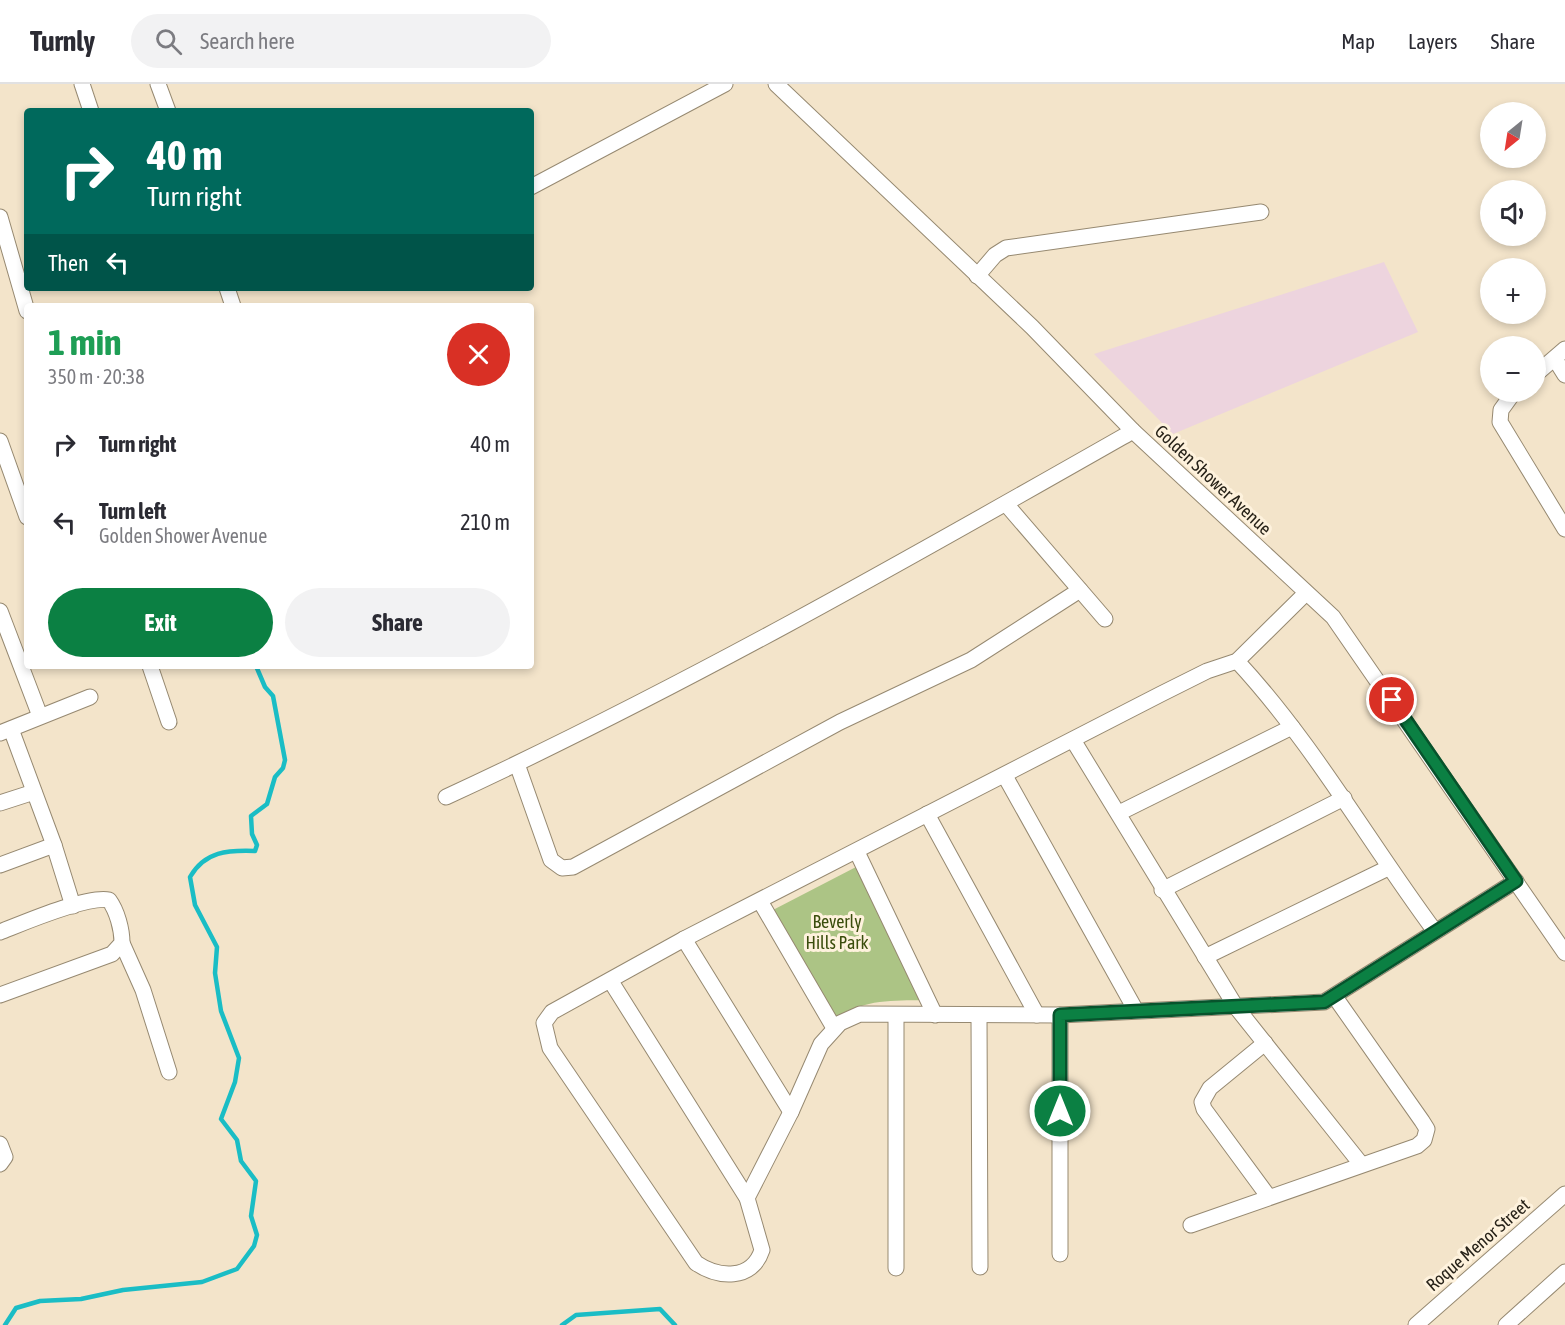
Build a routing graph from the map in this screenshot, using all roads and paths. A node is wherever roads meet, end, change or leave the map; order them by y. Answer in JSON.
{"nodes":[{"id":1,"x":82,"y":84,"type":"edge"},
{"id":2,"x":158,"y":84,"type":"edge"},
{"id":3,"x":725,"y":84,"type":"edge"},
{"id":4,"x":776,"y":84,"type":"edge"},
{"id":5,"x":90,"y":108,"type":"edge"},
{"id":6,"x":167,"y":108,"type":"edge"},
{"id":7,"x":534,"y":185,"type":"edge"},
{"id":8,"x":1261,"y":212,"type":"dead end"},
{"id":9,"x":0,"y":218,"type":"edge"},
{"id":10,"x":977,"y":276,"type":"junction"},
{"id":11,"x":25,"y":303,"type":"edge"},
{"id":12,"x":1560,"y":354,"type":"edge"},
{"id":13,"x":1546,"y":366,"type":"edge"},
{"id":14,"x":1565,"y":375,"type":"edge"},
{"id":15,"x":1507,"y":402,"type":"edge"},
{"id":16,"x":1133,"y":431,"type":"junction"},
{"id":17,"x":0,"y":441,"type":"edge"},
{"id":18,"x":1006,"y":504,"type":"junction"},
{"id":19,"x":24,"y":509,"type":"edge"},
{"id":20,"x":1565,"y":529,"type":"edge"},
{"id":21,"x":1080,"y":590,"type":"junction"},
{"id":22,"x":1306,"y":593,"type":"junction"},
{"id":23,"x":0,"y":611,"type":"edge"},
{"id":24,"x":1105,"y":619,"type":"dead end"},
{"id":25,"x":1237,"y":661,"type":"junction"},
{"id":26,"x":151,"y":669,"type":"edge"},
{"id":27,"x":90,"y":697,"type":"dead end"},
{"id":28,"x":40,"y":716,"type":"junction"},
{"id":29,"x":169,"y":722,"type":"dead end"},
{"id":30,"x":1292,"y":727,"type":"junction"},
{"id":31,"x":6,"y":731,"type":"edge"},
{"id":32,"x":1073,"y":740,"type":"junction"},
{"id":33,"x":518,"y":764,"type":"junction"},
{"id":34,"x":1005,"y":777,"type":"junction"},
{"id":35,"x":34,"y":792,"type":"junction"},
{"id":36,"x":446,"y":797,"type":"dead end"},
{"id":37,"x":1344,"y":798,"type":"junction"},
{"id":38,"x":0,"y":803,"type":"edge"},
{"id":39,"x":1119,"y":813,"type":"junction"},
{"id":40,"x":927,"y":814,"type":"junction"},
{"id":41,"x":54,"y":845,"type":"junction"},
{"id":42,"x":857,"y":852,"type":"junction"},
{"id":43,"x":0,"y":865,"type":"edge"},
{"id":44,"x":1388,"y":868,"type":"junction"},
{"id":45,"x":1516,"y":881,"type":"junction"},
{"id":46,"x":1162,"y":890,"type":"junction"},
{"id":47,"x":760,"y":901,"type":"junction"},
{"id":48,"x":73,"y":906,"type":"junction"},
{"id":49,"x":1434,"y":930,"type":"junction"},
{"id":50,"x":0,"y":932,"type":"edge"},
{"id":51,"x":684,"y":939,"type":"junction"},
{"id":52,"x":122,"y":943,"type":"junction"},
{"id":53,"x":1565,"y":953,"type":"edge"},
{"id":54,"x":1205,"y":957,"type":"junction"},
{"id":55,"x":610,"y":981,"type":"junction"},
{"id":56,"x":0,"y":995,"type":"edge"},
{"id":57,"x":1335,"y":997,"type":"junction"},
{"id":58,"x":1236,"y":1007,"type":"junction"},
{"id":59,"x":1135,"y":1009,"type":"junction"},
{"id":60,"x":896,"y":1015,"type":"junction"},
{"id":61,"x":935,"y":1015,"type":"junction"},
{"id":62,"x":1037,"y":1015,"type":"junction"},
{"id":63,"x":1060,"y":1015,"type":"junction"},
{"id":64,"x":979,"y":1016,"type":"junction"},
{"id":65,"x":834,"y":1028,"type":"junction"},
{"id":66,"x":1265,"y":1043,"type":"junction"},
{"id":67,"x":169,"y":1072,"type":"dead end"},
{"id":68,"x":791,"y":1112,"type":"junction"},
{"id":69,"x":0,"y":1144,"type":"edge"},
{"id":70,"x":0,"y":1164,"type":"edge"},
{"id":71,"x":1361,"y":1164,"type":"junction"},
{"id":72,"x":1565,"y":1194,"type":"edge"},
{"id":73,"x":1268,"y":1196,"type":"junction"},
{"id":74,"x":747,"y":1198,"type":"junction"},
{"id":75,"x":1191,"y":1225,"type":"dead end"},
{"id":76,"x":1060,"y":1254,"type":"dead end"},
{"id":77,"x":980,"y":1267,"type":"dead end"},
{"id":78,"x":896,"y":1268,"type":"dead end"},
{"id":79,"x":1565,"y":1272,"type":"edge"},
{"id":80,"x":1416,"y":1325,"type":"edge"},
{"id":81,"x":1506,"y":1325,"type":"edge"}],
"edges":[{"from":1,"to":5,"type":"street"},
{"from":2,"to":6,"type":"street"},
{"from":3,"to":7,"type":"street"},
{"from":4,"to":10,"type":"street","name":"Golden Shower Avenue"},
{"from":8,"to":10,"type":"street"},
{"from":9,"to":11,"type":"street"},
{"from":10,"to":16,"type":"street","name":"Golden Shower Avenue"},
{"from":12,"to":13,"type":"street"},
{"from":12,"to":14,"type":"street"},
{"from":15,"to":20,"type":"street"},
{"from":16,"to":18,"type":"street"},
{"from":16,"to":22,"type":"street","name":"Golden Shower Avenue"},
{"from":17,"to":19,"type":"street"},
{"from":18,"to":21,"type":"street"},
{"from":18,"to":33,"type":"street"},
{"from":21,"to":24,"type":"street"},
{"from":21,"to":33,"type":"street"},
{"from":22,"to":25,"type":"street"},
{"from":22,"to":45,"type":"street","name":"Golden Shower Avenue"},
{"from":23,"to":28,"type":"street"},
{"from":25,"to":30,"type":"street"},
{"from":25,"to":32,"type":"street"},
{"from":26,"to":29,"type":"street"},
{"from":27,"to":28,"type":"street"},
{"from":28,"to":31,"type":"street"},
{"from":30,"to":37,"type":"street"},
{"from":30,"to":39,"type":"street"},
{"from":31,"to":35,"type":"street"},
{"from":32,"to":34,"type":"street"},
{"from":32,"to":39,"type":"street"},
{"from":33,"to":36,"type":"street"},
{"from":34,"to":40,"type":"street"},
{"from":34,"to":59,"type":"street"},
{"from":35,"to":38,"type":"street"},
{"from":35,"to":41,"type":"street"},
{"from":37,"to":44,"type":"street"},
{"from":37,"to":46,"type":"street"},
{"from":39,"to":46,"type":"street"},
{"from":40,"to":42,"type":"street"},
{"from":40,"to":62,"type":"street"},
{"from":41,"to":43,"type":"street"},
{"from":41,"to":48,"type":"street"},
{"from":42,"to":47,"type":"street"},
{"from":42,"to":61,"type":"street"},
{"from":44,"to":49,"type":"street"},
{"from":44,"to":54,"type":"street"},
{"from":45,"to":49,"type":"street"},
{"from":45,"to":53,"type":"street","name":"Golden Shower Avenue"},
{"from":46,"to":54,"type":"street"},
{"from":47,"to":51,"type":"street"},
{"from":47,"to":65,"type":"street"},
{"from":48,"to":50,"type":"street"},
{"from":48,"to":52,"type":"street"},
{"from":49,"to":57,"type":"street"},
{"from":51,"to":55,"type":"street"},
{"from":51,"to":68,"type":"street"},
{"from":52,"to":56,"type":"street"},
{"from":52,"to":67,"type":"street"},
{"from":54,"to":58,"type":"street"},
{"from":55,"to":74,"type":"street"},
{"from":55,"to":74,"type":"street"},
{"from":57,"to":58,"type":"street"},
{"from":57,"to":71,"type":"street"},
{"from":58,"to":59,"type":"street"},
{"from":58,"to":66,"type":"street"},
{"from":59,"to":63,"type":"street"},
{"from":60,"to":61,"type":"street"},
{"from":60,"to":65,"type":"street"},
{"from":60,"to":78,"type":"street"},
{"from":61,"to":64,"type":"street"},
{"from":62,"to":63,"type":"street"},
{"from":62,"to":64,"type":"street"},
{"from":63,"to":76,"type":"street"},
{"from":64,"to":77,"type":"street"},
{"from":65,"to":68,"type":"street"},
{"from":66,"to":71,"type":"street"},
{"from":66,"to":73,"type":"street"},
{"from":68,"to":74,"type":"street"},
{"from":69,"to":70,"type":"street"},
{"from":71,"to":73,"type":"street"},
{"from":72,"to":80,"type":"street","name":"Roque Menor Street"},
{"from":73,"to":75,"type":"street"},
{"from":79,"to":81,"type":"street"}]}
